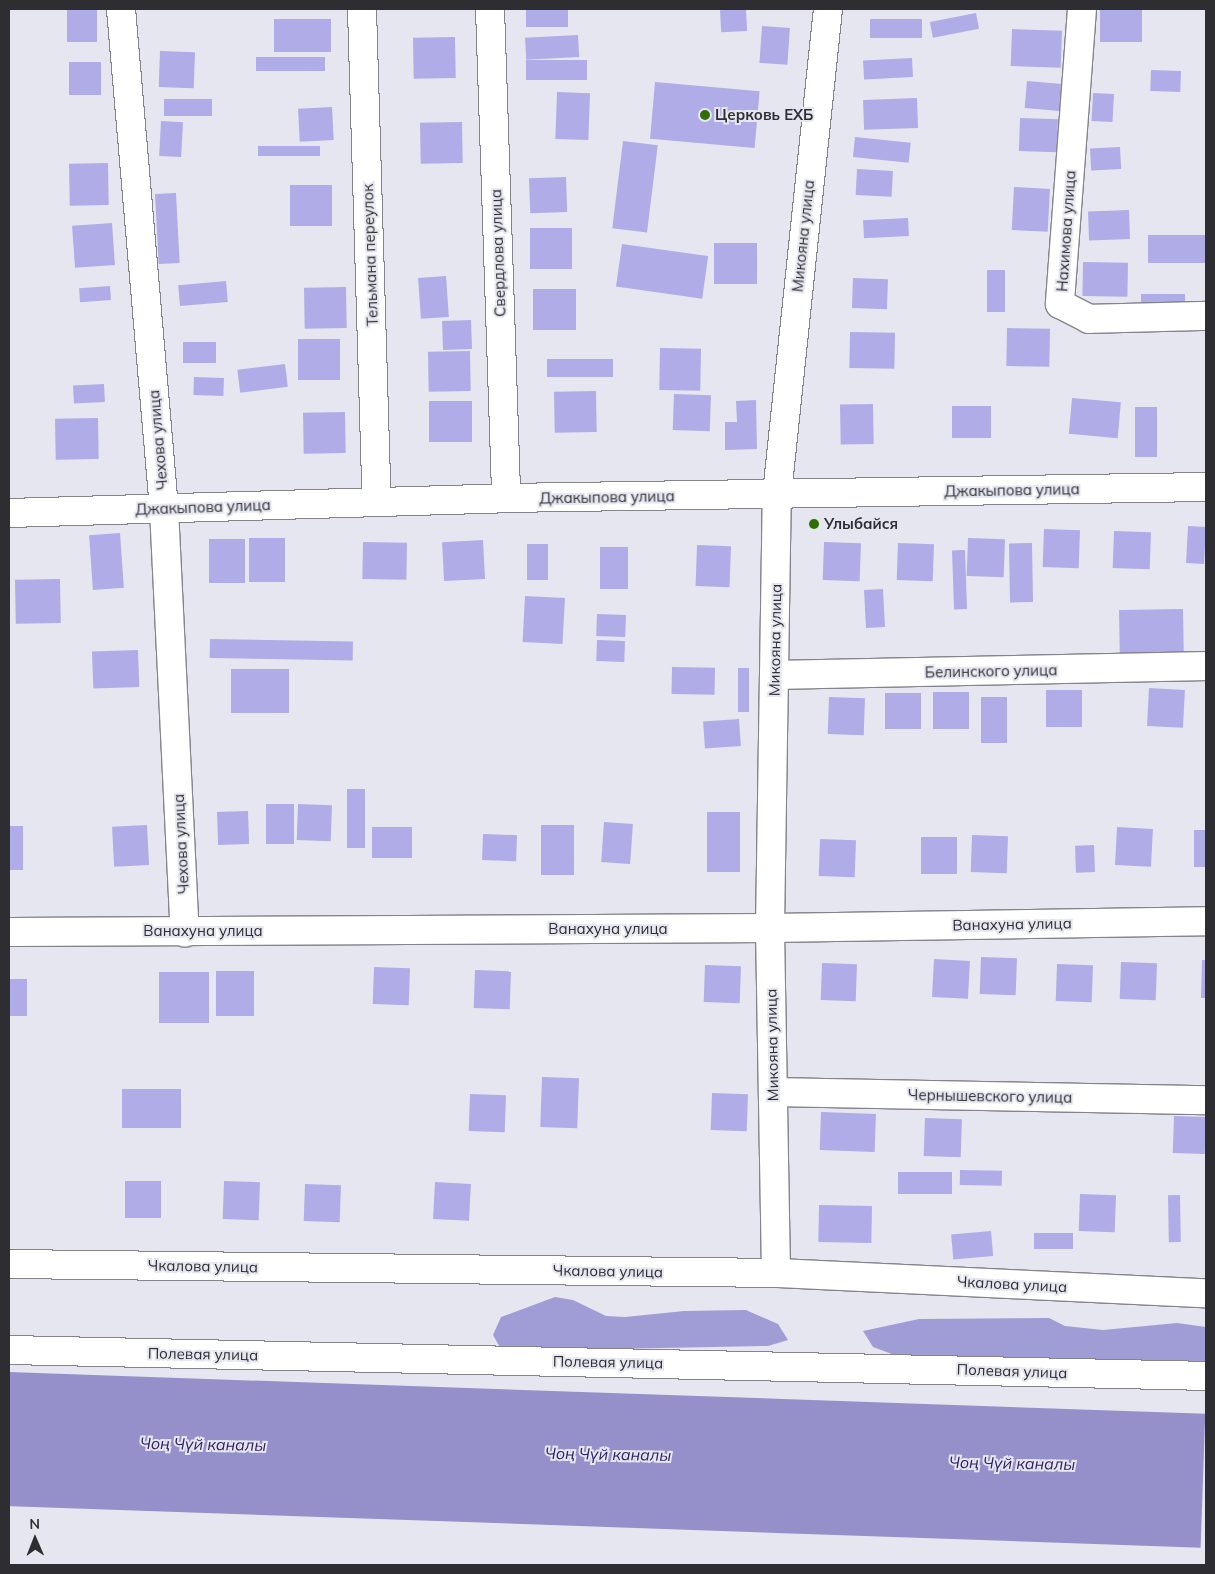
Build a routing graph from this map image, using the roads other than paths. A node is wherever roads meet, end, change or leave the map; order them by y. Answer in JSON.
{"nodes":[{"id":1,"x":121,"y":9,"type":"edge"},
{"id":2,"x":362,"y":9,"type":"edge"},
{"id":3,"x":490,"y":9,"type":"edge"},
{"id":4,"x":828,"y":9,"type":"edge"},
{"id":5,"x":1082,"y":9,"type":"edge"},
{"id":6,"x":1206,"y":316,"type":"edge"},
{"id":7,"x":1206,"y":487,"type":"edge"},
{"id":8,"x":777,"y":494,"type":"junction"},
{"id":9,"x":506,"y":498,"type":"junction"},
{"id":10,"x":377,"y":502,"type":"junction"},
{"id":11,"x":164,"y":509,"type":"junction"},
{"id":12,"x":9,"y":513,"type":"edge"},
{"id":13,"x":1206,"y":666,"type":"edge"},
{"id":14,"x":775,"y":676,"type":"junction"},
{"id":15,"x":1206,"y":921,"type":"edge"},
{"id":16,"x":770,"y":928,"type":"junction"},
{"id":17,"x":9,"y":932,"type":"edge"},
{"id":18,"x":185,"y":932,"type":"junction"},
{"id":19,"x":773,"y":1092,"type":"junction"},
{"id":20,"x":1206,"y":1100,"type":"edge"},
{"id":21,"x":9,"y":1264,"type":"edge"},
{"id":22,"x":776,"y":1273,"type":"junction"},
{"id":23,"x":1206,"y":1293,"type":"edge"},
{"id":24,"x":9,"y":1350,"type":"edge"},
{"id":25,"x":1206,"y":1376,"type":"edge"}],
"edges":[{"from":1,"to":11,"type":"street","name":"Чехова улица"},
{"from":2,"to":10,"type":"street","name":"Тельмана переулок"},
{"from":3,"to":9,"type":"street","name":"Свердлова улица"},
{"from":4,"to":8,"type":"street","name":"Микояна улица"},
{"from":5,"to":6,"type":"street","name":"Нахимова улица"},
{"from":7,"to":8,"type":"street","name":"Джакыпова улица"},
{"from":8,"to":9,"type":"street","name":"Джакыпова улица"},
{"from":8,"to":14,"type":"street","name":"Микояна улица"},
{"from":9,"to":10,"type":"street","name":"Джакыпова улица"},
{"from":10,"to":11,"type":"street","name":"Джакыпова улица"},
{"from":11,"to":12,"type":"street","name":"Джакыпова улица"},
{"from":11,"to":18,"type":"street","name":"Чехова улица"},
{"from":13,"to":14,"type":"street","name":"Белинского улица"},
{"from":14,"to":16,"type":"street","name":"Микояна улица"},
{"from":15,"to":16,"type":"street","name":"Ванахуна улица"},
{"from":16,"to":18,"type":"street","name":"Ванахуна улица"},
{"from":16,"to":19,"type":"street","name":"Микояна улица"},
{"from":17,"to":18,"type":"street","name":"Ванахуна улица"},
{"from":19,"to":20,"type":"street","name":"Чернышевского улица"},
{"from":19,"to":22,"type":"street","name":"Микояна улица"},
{"from":21,"to":22,"type":"street","name":"Чкалова улица"},
{"from":22,"to":23,"type":"street","name":"Чкалова улица"},
{"from":24,"to":25,"type":"street","name":"Полевая улица"}]}
